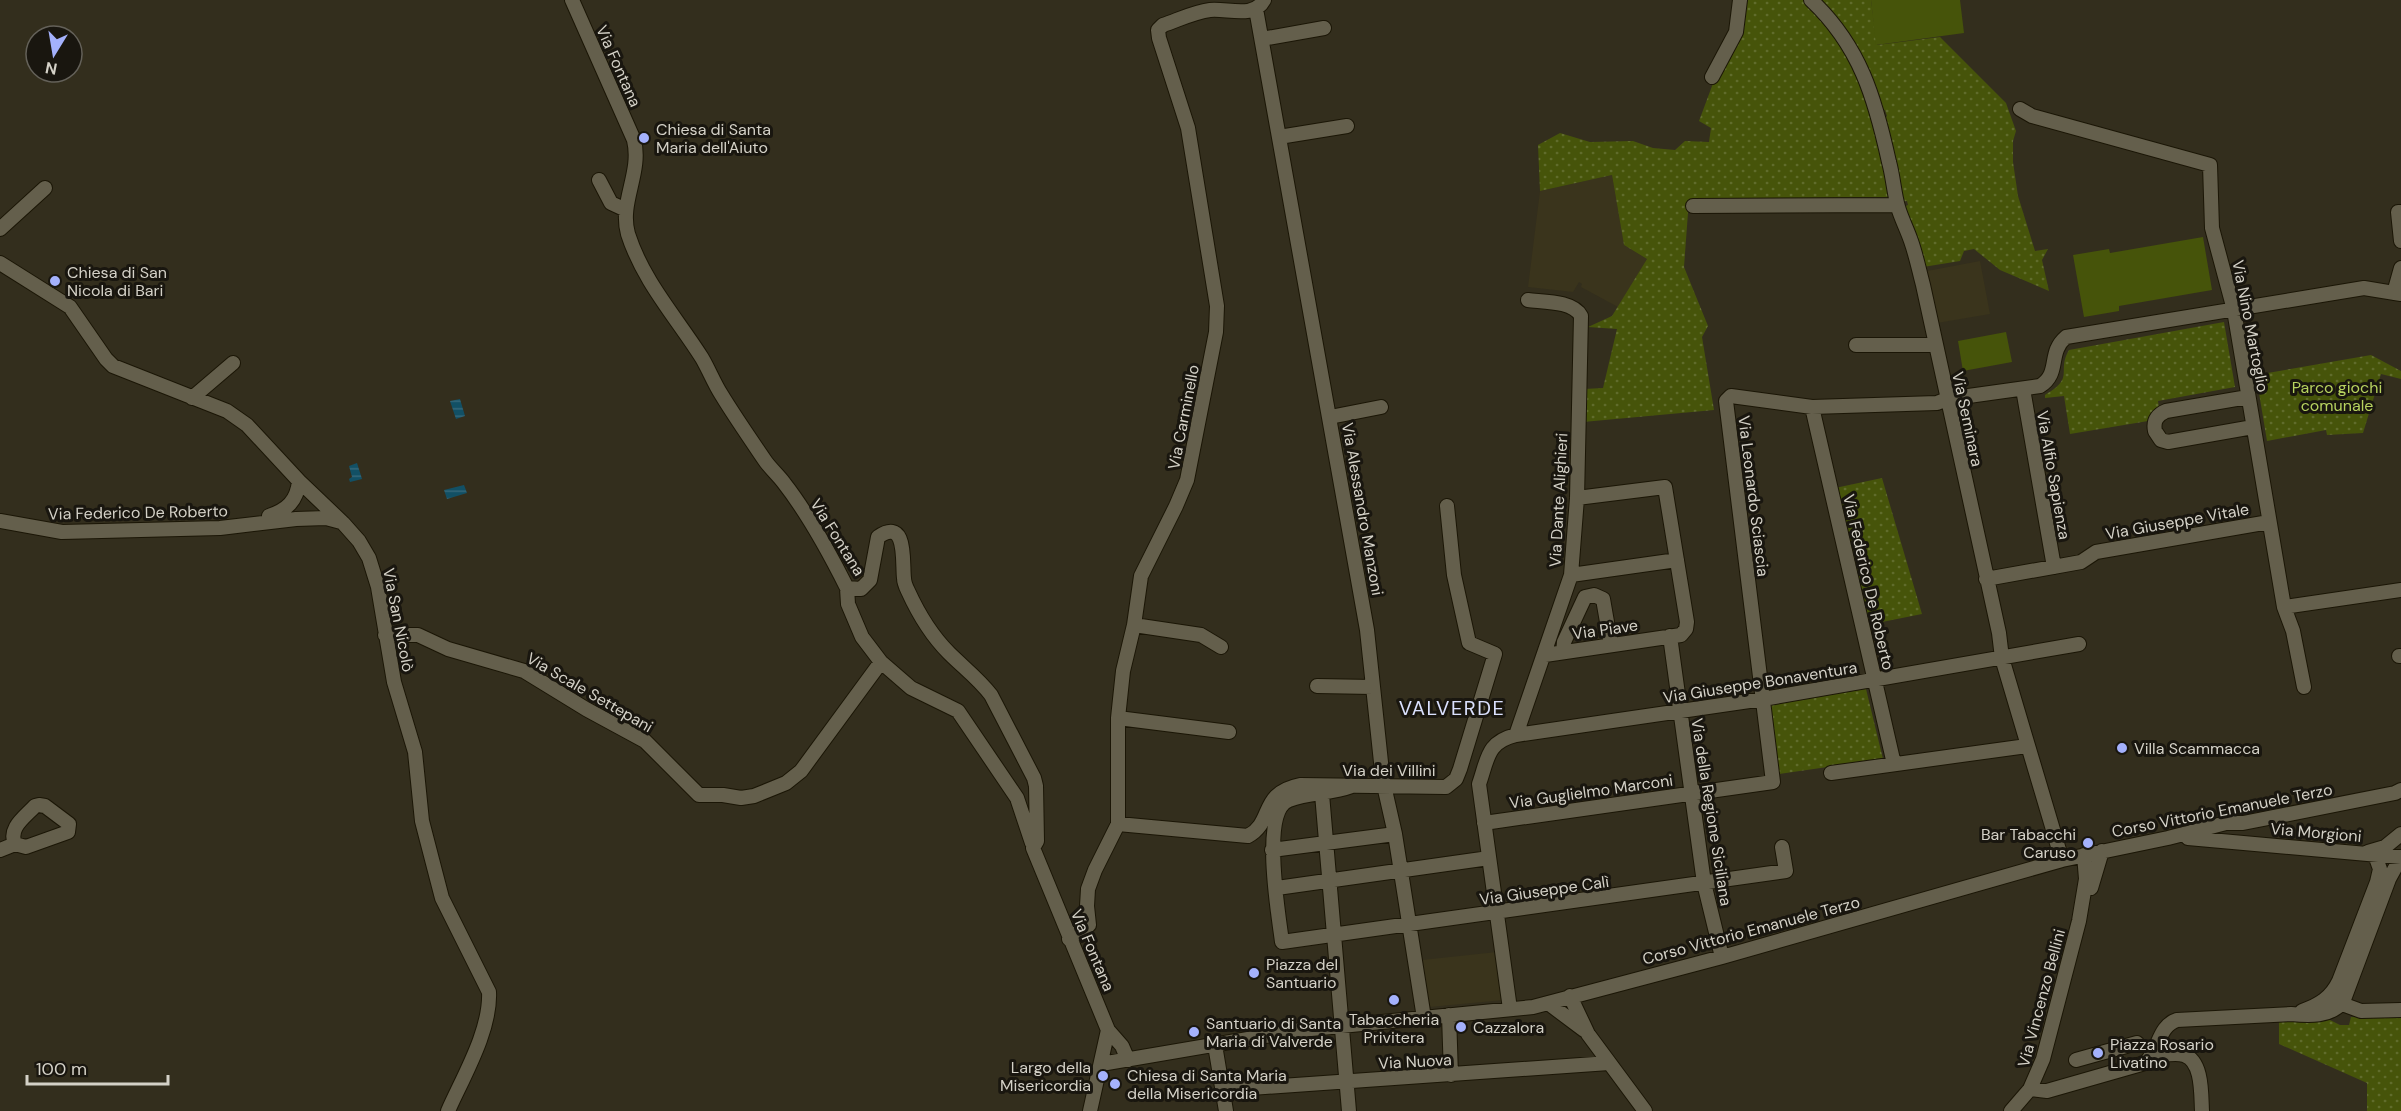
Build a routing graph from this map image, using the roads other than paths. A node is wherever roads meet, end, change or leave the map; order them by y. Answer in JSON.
{"nodes":[{"id":1,"x":572,"y":0,"type":"edge"},
{"id":2,"x":1740,"y":0,"type":"edge"},
{"id":3,"x":1810,"y":0,"type":"edge"},
{"id":4,"x":1260,"y":4,"type":"edge"},
{"id":5,"x":1324,"y":28,"type":"dead end"},
{"id":6,"x":1262,"y":39,"type":"junction"},
{"id":7,"x":1712,"y":77,"type":"dead end"},
{"id":8,"x":2020,"y":109,"type":"dead end"},
{"id":9,"x":1347,"y":126,"type":"dead end"},
{"id":10,"x":1280,"y":137,"type":"junction"},
{"id":11,"x":599,"y":180,"type":"dead end"},
{"id":12,"x":45,"y":188,"type":"dead end"},
{"id":13,"x":1897,"y":205,"type":"junction"},
{"id":14,"x":1693,"y":206,"type":"dead end"},
{"id":15,"x":626,"y":210,"type":"junction"},
{"id":16,"x":2400,"y":212,"type":"edge"},
{"id":17,"x":0,"y":229,"type":"edge"},
{"id":18,"x":2401,"y":241,"type":"edge"},
{"id":19,"x":0,"y":263,"type":"edge"},
{"id":20,"x":2401,"y":268,"type":"edge"},
{"id":21,"x":2399,"y":295,"type":"edge"},
{"id":22,"x":1528,"y":300,"type":"dead end"},
{"id":23,"x":2234,"y":310,"type":"junction"},
{"id":24,"x":1856,"y":345,"type":"dead end"},
{"id":25,"x":1935,"y":345,"type":"junction"},
{"id":26,"x":233,"y":363,"type":"dead end"},
{"id":27,"x":2022,"y":389,"type":"junction"},
{"id":28,"x":2248,"y":397,"type":"junction"},
{"id":29,"x":192,"y":398,"type":"junction"},
{"id":30,"x":1947,"y":399,"type":"junction"},
{"id":31,"x":1381,"y":407,"type":"dead end"},
{"id":32,"x":1812,"y":407,"type":"junction"},
{"id":33,"x":1329,"y":417,"type":"junction"},
{"id":34,"x":2253,"y":427,"type":"junction"},
{"id":35,"x":299,"y":481,"type":"junction"},
{"id":36,"x":1577,"y":498,"type":"junction"},
{"id":37,"x":319,"y":499,"type":"junction"},
{"id":38,"x":1447,"y":506,"type":"dead end"},
{"id":39,"x":284,"y":511,"type":"junction"},
{"id":40,"x":0,"y":521,"type":"edge"},
{"id":41,"x":2270,"y":522,"type":"junction"},
{"id":42,"x":343,"y":523,"type":"junction"},
{"id":43,"x":242,"y":526,"type":"junction"},
{"id":44,"x":1677,"y":560,"type":"junction"},
{"id":45,"x":2054,"y":567,"type":"junction"},
{"id":46,"x":1571,"y":575,"type":"junction"},
{"id":47,"x":1986,"y":579,"type":"junction"},
{"id":48,"x":847,"y":588,"type":"junction"},
{"id":49,"x":2401,"y":590,"type":"edge"},
{"id":50,"x":2284,"y":607,"type":"junction"},
{"id":51,"x":1134,"y":625,"type":"junction"},
{"id":52,"x":385,"y":635,"type":"junction"},
{"id":53,"x":1670,"y":636,"type":"junction"},
{"id":54,"x":2079,"y":644,"type":"dead end"},
{"id":55,"x":1611,"y":645,"type":"junction"},
{"id":56,"x":1221,"y":647,"type":"dead end"},
{"id":57,"x":1563,"y":652,"type":"junction"},
{"id":58,"x":1545,"y":655,"type":"junction"},
{"id":59,"x":2002,"y":658,"type":"junction"},
{"id":60,"x":881,"y":662,"type":"junction"},
{"id":61,"x":1875,"y":680,"type":"junction"},
{"id":62,"x":1317,"y":686,"type":"dead end"},
{"id":63,"x":1372,"y":687,"type":"junction"},
{"id":64,"x":2304,"y":687,"type":"dead end"},
{"id":65,"x":1763,"y":699,"type":"junction"},
{"id":66,"x":1680,"y":712,"type":"junction"},
{"id":67,"x":1118,"y":718,"type":"junction"},
{"id":68,"x":1229,"y":732,"type":"dead end"},
{"id":69,"x":1516,"y":735,"type":"junction"},
{"id":70,"x":2026,"y":746,"type":"junction"},
{"id":71,"x":1894,"y":764,"type":"junction"},
{"id":72,"x":1831,"y":773,"type":"dead end"},
{"id":73,"x":1773,"y":782,"type":"joint"},
{"id":74,"x":1352,"y":786,"type":"junction"},
{"id":75,"x":1385,"y":788,"type":"junction"},
{"id":76,"x":2399,"y":793,"type":"edge"},
{"id":77,"x":1322,"y":794,"type":"junction"},
{"id":78,"x":1690,"y":794,"type":"junction"},
{"id":79,"x":1484,"y":823,"type":"junction"},
{"id":80,"x":2243,"y":823,"type":"junction"},
{"id":81,"x":1118,"y":824,"type":"junction"},
{"id":82,"x":1395,"y":834,"type":"junction"},
{"id":83,"x":2401,"y":834,"type":"edge"},
{"id":84,"x":2168,"y":838,"type":"junction"},
{"id":85,"x":2228,"y":840,"type":"junction"},
{"id":86,"x":1326,"y":843,"type":"junction"},
{"id":87,"x":15,"y":844,"type":"dead end"},
{"id":88,"x":1782,"y":847,"type":"dead end"},
{"id":89,"x":1034,"y":848,"type":"junction"},
{"id":90,"x":0,"y":850,"type":"edge"},
{"id":91,"x":1272,"y":850,"type":"junction"},
{"id":92,"x":2102,"y":851,"type":"junction"},
{"id":93,"x":2369,"y":854,"type":"junction"},
{"id":94,"x":2084,"y":855,"type":"junction"},
{"id":95,"x":2401,"y":857,"type":"edge"},
{"id":96,"x":1490,"y":858,"type":"junction"},
{"id":97,"x":2062,"y":860,"type":"junction"},
{"id":98,"x":1400,"y":870,"type":"junction"},
{"id":99,"x":1329,"y":880,"type":"junction"},
{"id":100,"x":1704,"y":883,"type":"junction"},
{"id":101,"x":1276,"y":888,"type":"junction"},
{"id":102,"x":1497,"y":913,"type":"junction"},
{"id":103,"x":2079,"y":921,"type":"junction"},
{"id":104,"x":1409,"y":926,"type":"junction"},
{"id":105,"x":1334,"y":937,"type":"junction"},
{"id":106,"x":1070,"y":939,"type":"junction"},
{"id":107,"x":1722,"y":957,"type":"junction"},
{"id":108,"x":1570,"y":996,"type":"junction"},
{"id":109,"x":2334,"y":1001,"type":"junction"},
{"id":110,"x":1548,"y":1003,"type":"junction"},
{"id":111,"x":1510,"y":1009,"type":"junction"},
{"id":112,"x":2401,"y":1010,"type":"edge"},
{"id":113,"x":1449,"y":1015,"type":"junction"},
{"id":114,"x":1424,"y":1018,"type":"junction"},
{"id":115,"x":1342,"y":1026,"type":"junction"},
{"id":116,"x":1108,"y":1030,"type":"junction"},
{"id":117,"x":1588,"y":1034,"type":"junction"},
{"id":118,"x":2137,"y":1043,"type":"dead end"},
{"id":119,"x":1215,"y":1045,"type":"junction"},
{"id":120,"x":2101,"y":1053,"type":"junction"},
{"id":121,"x":2150,"y":1057,"type":"junction"},
{"id":122,"x":1128,"y":1060,"type":"junction"},
{"id":123,"x":2076,"y":1060,"type":"dead end"},
{"id":124,"x":1609,"y":1063,"type":"junction"},
{"id":125,"x":1101,"y":1064,"type":"junction"},
{"id":126,"x":2107,"y":1073,"type":"junction"},
{"id":127,"x":1451,"y":1075,"type":"junction"},
{"id":128,"x":1347,"y":1081,"type":"junction"},
{"id":129,"x":2030,"y":1089,"type":"junction"},
{"id":130,"x":1223,"y":1090,"type":"junction"},
{"id":131,"x":2015,"y":1110,"type":"edge"},
{"id":132,"x":448,"y":1111,"type":"edge"},
{"id":133,"x":1090,"y":1111,"type":"edge"},
{"id":134,"x":1226,"y":1111,"type":"edge"},
{"id":135,"x":1349,"y":1111,"type":"edge"},
{"id":136,"x":1645,"y":1111,"type":"edge"},
{"id":137,"x":2202,"y":1111,"type":"edge"}],
"edges":[{"from":1,"to":15,"type":"street","name":"Via Fontana"},
{"from":2,"to":7,"type":"street"},
{"from":3,"to":13,"type":"street","name":"Via Seminara"},
{"from":4,"to":6,"type":"street","name":"Via Alessandro Manzoni"},
{"from":4,"to":51,"type":"street","name":"Via Carminello"},
{"from":5,"to":6,"type":"street"},
{"from":6,"to":10,"type":"street","name":"Via Alessandro Manzoni"},
{"from":8,"to":23,"type":"street","name":"Via Nino Martoglio"},
{"from":9,"to":10,"type":"street"},
{"from":10,"to":33,"type":"street","name":"Via Alessandro Manzoni"},
{"from":11,"to":15,"type":"street"},
{"from":12,"to":17,"type":"street"},
{"from":13,"to":14,"type":"street"},
{"from":13,"to":25,"type":"street","name":"Via Seminara"},
{"from":15,"to":48,"type":"street","name":"Via Fontana"},
{"from":16,"to":18,"type":"street"},
{"from":19,"to":29,"type":"street","name":"Via San Nicolò"},
{"from":20,"to":21,"type":"street"},
{"from":21,"to":23,"type":"street"},
{"from":22,"to":36,"type":"street","name":"Via Dante Alighieri"},
{"from":23,"to":27,"type":"street","name":"Via Leonardo Sciascia"},
{"from":23,"to":28,"type":"street","name":"Via Nino Martoglio"},
{"from":24,"to":25,"type":"street"},
{"from":25,"to":30,"type":"street","name":"Via Seminara"},
{"from":26,"to":29,"type":"street"},
{"from":27,"to":30,"type":"street","name":"Via Leonardo Sciascia"},
{"from":27,"to":45,"type":"street","name":"Via Alfio Sapienza"},
{"from":28,"to":34,"type":"street","name":"Via Nino Martoglio"},
{"from":28,"to":34,"type":"street"},
{"from":29,"to":35,"type":"street","name":"Via San Nicolò"},
{"from":30,"to":32,"type":"street","name":"Via Leonardo Sciascia"},
{"from":30,"to":47,"type":"street","name":"Via Seminara"},
{"from":31,"to":33,"type":"street"},
{"from":32,"to":61,"type":"street","name":"Via Federico De Roberto"},
{"from":32,"to":65,"type":"street","name":"Via Leonardo Sciascia"},
{"from":33,"to":63,"type":"street","name":"Via Alessandro Manzoni"},
{"from":34,"to":41,"type":"street","name":"Via Nino Martoglio"},
{"from":35,"to":37,"type":"street","name":"Via San Nicolò"},
{"from":35,"to":39,"type":"street"},
{"from":36,"to":44,"type":"street"},
{"from":36,"to":46,"type":"street","name":"Via Dante Alighieri"},
{"from":37,"to":39,"type":"street","name":"Via Federico De Roberto"},
{"from":37,"to":42,"type":"street","name":"Via San Nicolò"},
{"from":38,"to":75,"type":"street","name":"Via dei Villini"},
{"from":39,"to":43,"type":"street","name":"Via Federico De Roberto"},
{"from":40,"to":43,"type":"street","name":"Via Federico De Roberto"},
{"from":41,"to":45,"type":"street","name":"Via Giuseppe Vitale"},
{"from":41,"to":50,"type":"street","name":"Via Nino Martoglio"},
{"from":42,"to":43,"type":"street","name":"Via Federico De Roberto"},
{"from":42,"to":52,"type":"street","name":"Via San Nicolò"},
{"from":44,"to":46,"type":"street"},
{"from":44,"to":53,"type":"street"},
{"from":45,"to":47,"type":"street","name":"Via Giuseppe Vitale"},
{"from":46,"to":58,"type":"street","name":"Via Dante Alighieri"},
{"from":47,"to":59,"type":"street","name":"Via Seminara"},
{"from":48,"to":60,"type":"street"},
{"from":48,"to":89,"type":"street","name":"Via Fontana"},
{"from":49,"to":50,"type":"street"},
{"from":50,"to":64,"type":"street","name":"Via Nino Martoglio"},
{"from":51,"to":56,"type":"street"},
{"from":51,"to":67,"type":"street","name":"Via Carminello"},
{"from":52,"to":60,"type":"street","name":"Via Scale Settepani"},
{"from":52,"to":132,"type":"street","name":"Via San Nicolò"},
{"from":53,"to":55,"type":"street","name":"Via Piave"},
{"from":53,"to":66,"type":"street","name":"Via della Regione Siciliana"},
{"from":54,"to":59,"type":"street","name":"Via Giuseppe Bonaventura"},
{"from":55,"to":57,"type":"street","name":"Via Piave"},
{"from":55,"to":57,"type":"street"},
{"from":57,"to":58,"type":"street","name":"Via Piave"},
{"from":58,"to":69,"type":"street","name":"Via Dante Alighieri"},
{"from":59,"to":61,"type":"street","name":"Via Giuseppe Bonaventura"},
{"from":59,"to":70,"type":"street","name":"Via Seminara"},
{"from":60,"to":89,"type":"street"},
{"from":61,"to":65,"type":"street","name":"Via Giuseppe Bonaventura"},
{"from":61,"to":71,"type":"street","name":"Via Federico De Roberto"},
{"from":62,"to":63,"type":"street"},
{"from":63,"to":75,"type":"street","name":"Via Alessandro Manzoni"},
{"from":65,"to":66,"type":"street","name":"Via Giuseppe Bonaventura"},
{"from":65,"to":73,"type":"street","name":"Via Leonardo Sciascia"},
{"from":66,"to":69,"type":"street","name":"Via Giuseppe Bonaventura"},
{"from":66,"to":78,"type":"street","name":"Via della Regione Siciliana"},
{"from":67,"to":68,"type":"street"},
{"from":67,"to":81,"type":"street","name":"Via Carminello"},
{"from":69,"to":79,"type":"street"},
{"from":70,"to":71,"type":"street"},
{"from":70,"to":97,"type":"street","name":"Via Seminara"},
{"from":71,"to":72,"type":"street"},
{"from":73,"to":78,"type":"street","name":"Via Guglielmo Marconi"},
{"from":74,"to":75,"type":"street","name":"Via dei Villini"},
{"from":74,"to":77,"type":"street"},
{"from":74,"to":81,"type":"street","name":"Via dei Villini"},
{"from":75,"to":82,"type":"street","name":"Via Alessandro Manzoni"},
{"from":76,"to":80,"type":"street","name":"Corso Vittorio Emanuele Terzo"},
{"from":77,"to":86,"type":"street"},
{"from":77,"to":91,"type":"street"},
{"from":78,"to":79,"type":"street","name":"Via Guglielmo Marconi"},
{"from":78,"to":100,"type":"street","name":"Via della Regione Siciliana"},
{"from":79,"to":96,"type":"street"},
{"from":80,"to":84,"type":"street","name":"Corso Vittorio Emanuele Terzo"},
{"from":80,"to":85,"type":"street"},
{"from":81,"to":106,"type":"street","name":"Via Carminello"},
{"from":82,"to":86,"type":"street"},
{"from":82,"to":98,"type":"street","name":"Via Alessandro Manzoni"},
{"from":83,"to":93,"type":"street"},
{"from":84,"to":85,"type":"street","name":"Via Morgioni"},
{"from":84,"to":92,"type":"street","name":"Corso Vittorio Emanuele Terzo"},
{"from":85,"to":93,"type":"street","name":"Via Morgioni"},
{"from":86,"to":91,"type":"street"},
{"from":86,"to":99,"type":"street"},
{"from":87,"to":90,"type":"street"},
{"from":88,"to":100,"type":"street","name":"Via Giuseppe Calì"},
{"from":89,"to":106,"type":"street","name":"Via Fontana"},
{"from":91,"to":101,"type":"street"},
{"from":92,"to":94,"type":"street","name":"Corso Vittorio Emanuele Terzo"},
{"from":92,"to":103,"type":"street"},
{"from":93,"to":95,"type":"street","name":"Via Morgioni"},
{"from":93,"to":109,"type":"street"},
{"from":94,"to":97,"type":"street","name":"Corso Vittorio Emanuele Terzo"},
{"from":94,"to":103,"type":"street"},
{"from":95,"to":109,"type":"street"},
{"from":96,"to":98,"type":"street"},
{"from":96,"to":102,"type":"street"},
{"from":97,"to":107,"type":"street","name":"Corso Vittorio Emanuele Terzo"},
{"from":98,"to":99,"type":"street"},
{"from":98,"to":104,"type":"street","name":"Via Alessandro Manzoni"},
{"from":99,"to":101,"type":"street"},
{"from":99,"to":105,"type":"street"},
{"from":100,"to":102,"type":"street","name":"Via Giuseppe Calì"},
{"from":100,"to":107,"type":"street","name":"Via della Regione Siciliana"},
{"from":101,"to":105,"type":"street","name":"Via Giuseppe Calì"},
{"from":102,"to":104,"type":"street","name":"Via Giuseppe Calì"},
{"from":102,"to":111,"type":"street"},
{"from":103,"to":129,"type":"street","name":"Via Vincenzo Bellini"},
{"from":104,"to":105,"type":"street","name":"Via Giuseppe Calì"},
{"from":104,"to":114,"type":"street","name":"Via Alessandro Manzoni"},
{"from":105,"to":115,"type":"street"},
{"from":106,"to":116,"type":"street","name":"Via Fontana"},
{"from":107,"to":108,"type":"street","name":"Corso Vittorio Emanuele Terzo"},
{"from":108,"to":110,"type":"street","name":"Corso Vittorio Emanuele Terzo"},
{"from":108,"to":117,"type":"street"},
{"from":109,"to":112,"type":"street"},
{"from":109,"to":121,"type":"street"},
{"from":110,"to":111,"type":"street","name":"Corso Vittorio Emanuele Terzo"},
{"from":110,"to":117,"type":"street"},
{"from":111,"to":113,"type":"street","name":"Corso Vittorio Emanuele Terzo"},
{"from":113,"to":114,"type":"street","name":"Corso Vittorio Emanuele Terzo"},
{"from":113,"to":127,"type":"street"},
{"from":114,"to":115,"type":"street","name":"Corso Vittorio Emanuele Terzo"},
{"from":115,"to":119,"type":"street","name":"Corso Vittorio Emanuele Terzo"},
{"from":115,"to":128,"type":"street"},
{"from":116,"to":122,"type":"street","name":"Via Fontana"},
{"from":116,"to":125,"type":"street"},
{"from":117,"to":124,"type":"street"},
{"from":118,"to":120,"type":"street"},
{"from":119,"to":122,"type":"street","name":"Corso Vittorio Emanuele Terzo"},
{"from":119,"to":130,"type":"street"},
{"from":120,"to":123,"type":"street"},
{"from":120,"to":126,"type":"street"},
{"from":121,"to":126,"type":"street"},
{"from":121,"to":137,"type":"street"},
{"from":122,"to":125,"type":"street","name":"Corso Vittorio Emanuele Terzo"},
{"from":124,"to":127,"type":"street","name":"Via Nuova"},
{"from":124,"to":136,"type":"street"},
{"from":125,"to":133,"type":"street"},
{"from":126,"to":129,"type":"street"},
{"from":127,"to":128,"type":"street","name":"Via Nuova"},
{"from":128,"to":130,"type":"street","name":"Via Nuova"},
{"from":128,"to":135,"type":"street"},
{"from":129,"to":131,"type":"street","name":"Via Vincenzo Bellini"},
{"from":130,"to":134,"type":"street"}]}
